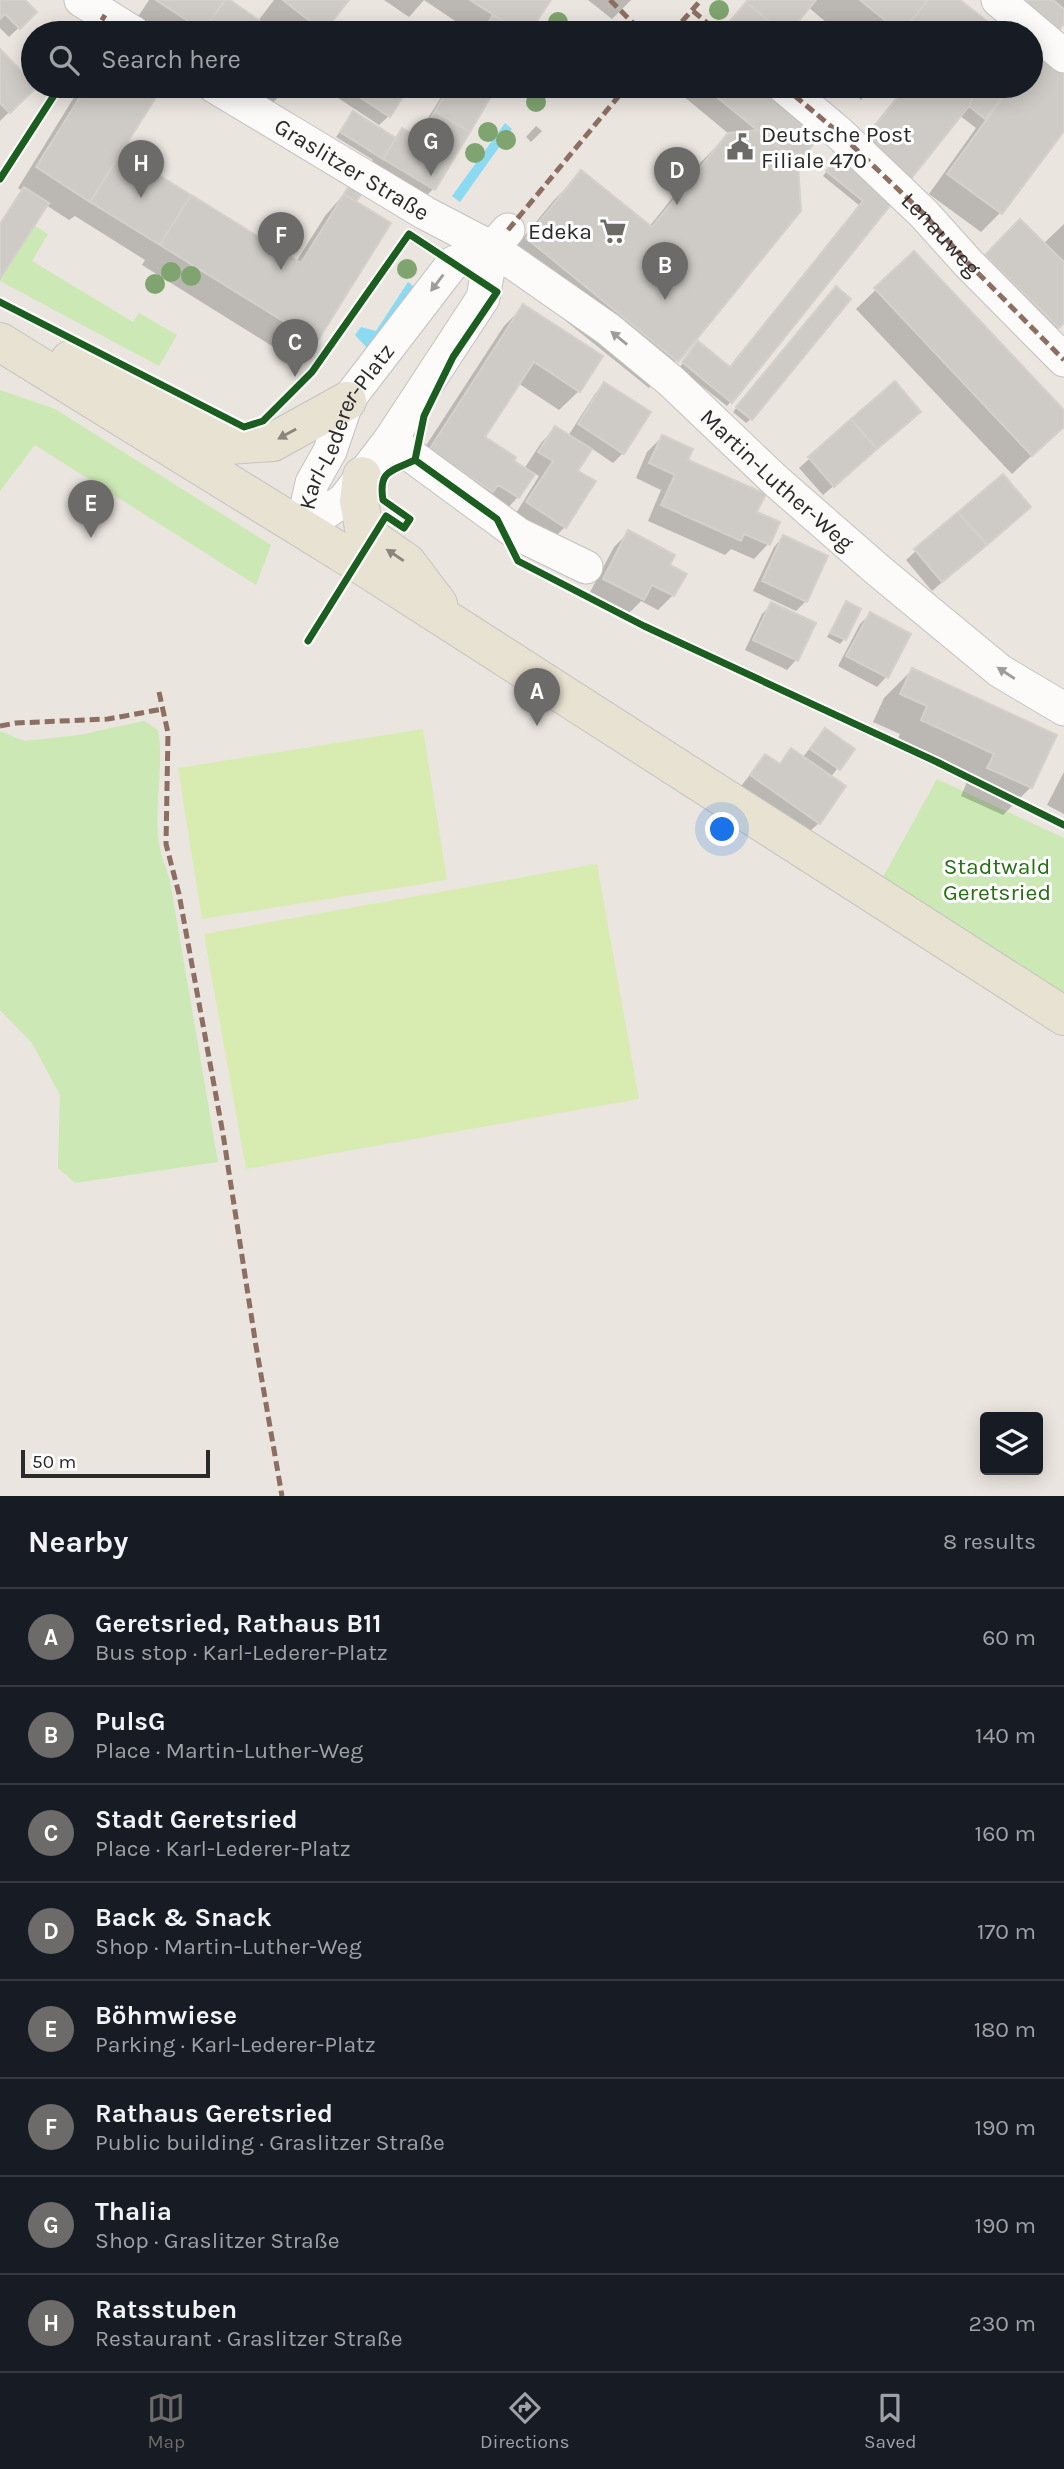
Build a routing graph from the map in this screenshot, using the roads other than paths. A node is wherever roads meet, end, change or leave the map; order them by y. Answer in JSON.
{"nodes":[{"id":1,"x":81,"y":0,"type":"edge"},
{"id":2,"x":998,"y":0,"type":"edge"},
{"id":3,"x":115,"y":21,"type":"edge"},
{"id":4,"x":1023,"y":21,"type":"edge"},
{"id":5,"x":1043,"y":38,"type":"edge"},
{"id":6,"x":1064,"y":56,"type":"edge"},
{"id":7,"x":234,"y":98,"type":"edge"},
{"id":8,"x":797,"y":98,"type":"edge"},
{"id":9,"x":500,"y":239,"type":"junction"},
{"id":10,"x":7,"y":346,"type":"edge"},
{"id":11,"x":1064,"y":360,"type":"edge"},
{"id":12,"x":347,"y":401,"type":"junction"},
{"id":13,"x":390,"y":440,"type":"junction"},
{"id":14,"x":362,"y":476,"type":"junction"},
{"id":15,"x":302,"y":528,"type":"junction"},
{"id":16,"x":586,"y":567,"type":"dead end"},
{"id":17,"x":454,"y":625,"type":"junction"},
{"id":18,"x":1064,"y":709,"type":"edge"},
{"id":19,"x":1064,"y":1016,"type":"edge"}],
"edges":[{"from":1,"to":3,"type":"street"},
{"from":2,"to":4,"type":"street"},
{"from":5,"to":6,"type":"street"},
{"from":7,"to":9,"type":"street","name":"Graslitzer Straße"},
{"from":8,"to":11,"type":"street","name":"Lenauweg"},
{"from":9,"to":12,"type":"street","name":"Karl-Lederer-Platz","one_way":true},
{"from":9,"to":13,"type":"street","name":"Karl-Lederer-Platz"},
{"from":18,"to":9,"type":"street","name":"Martin-Luther-Weg","one_way":true},
{"from":12,"to":10,"type":"main road","one_way":true},
{"from":10,"to":15,"type":"main road"},
{"from":12,"to":15,"type":"street","name":"Karl-Lederer-Platz"},
{"from":13,"to":14,"type":"street","name":"Karl-Lederer-Platz"},
{"from":13,"to":16,"type":"street","name":"Karl-Lederer-Platz"},
{"from":14,"to":15,"type":"street","name":"Karl-Lederer-Platz"},
{"from":17,"to":14,"type":"main road","one_way":true},
{"from":15,"to":17,"type":"main road"},
{"from":17,"to":19,"type":"main road"}]}
